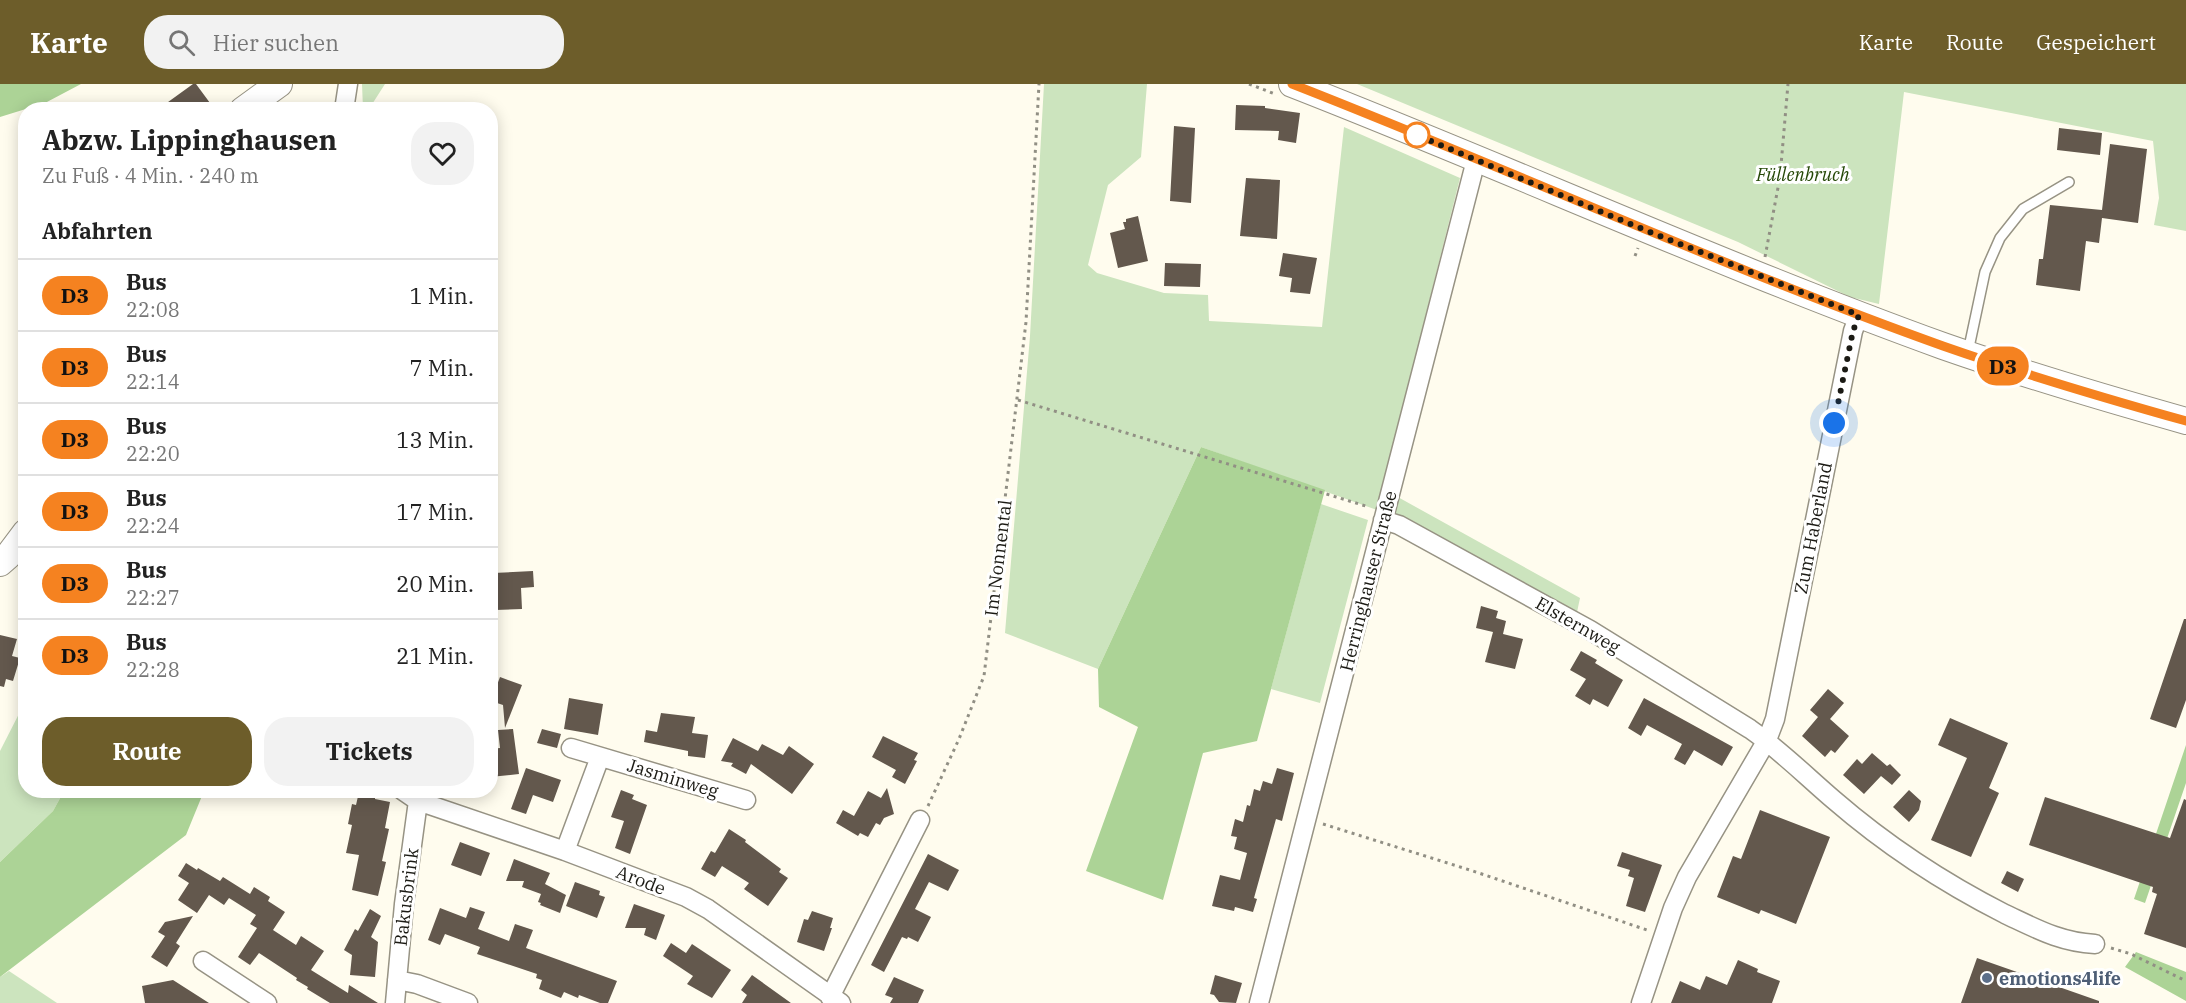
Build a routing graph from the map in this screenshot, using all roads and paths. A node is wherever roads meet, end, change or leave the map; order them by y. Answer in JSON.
{"nodes":[{"id":1,"x":279,"y":84,"type":"edge"},
{"id":2,"x":348,"y":84,"type":"edge"},
{"id":3,"x":1039,"y":84,"type":"edge"},
{"id":4,"x":1292,"y":84,"type":"edge"},
{"id":5,"x":1788,"y":84,"type":"edge"},
{"id":6,"x":254,"y":102,"type":"edge"},
{"id":7,"x":345,"y":102,"type":"edge"},
{"id":8,"x":1476,"y":160,"type":"junction"},
{"id":9,"x":2069,"y":182,"type":"dead end"},
{"id":10,"x":1761,"y":276,"type":"junction"},
{"id":11,"x":1859,"y":315,"type":"junction"},
{"id":12,"x":1968,"y":354,"type":"junction"},
{"id":13,"x":1018,"y":400,"type":"junction"},
{"id":14,"x":2186,"y":421,"type":"edge"},
{"id":15,"x":1383,"y":520,"type":"junction"},
{"id":16,"x":18,"y":543,"type":"edge"},
{"id":17,"x":0,"y":563,"type":"edge"},
{"id":18,"x":1767,"y":740,"type":"junction"},
{"id":19,"x":571,"y":748,"type":"dead end"},
{"id":20,"x":600,"y":757,"type":"junction"},
{"id":21,"x":418,"y":798,"type":"edge"},
{"id":22,"x":441,"y":799,"type":"edge"},
{"id":23,"x":746,"y":800,"type":"dead end"},
{"id":24,"x":1307,"y":819,"type":"junction"},
{"id":25,"x":921,"y":820,"type":"joint"},
{"id":26,"x":565,"y":851,"type":"junction"},
{"id":27,"x":1663,"y":936,"type":"junction"},
{"id":28,"x":2095,"y":944,"type":"joint"},
{"id":29,"x":203,"y":961,"type":"dead end"},
{"id":30,"x":397,"y":980,"type":"junction"},
{"id":31,"x":2186,"y":981,"type":"edge"},
{"id":32,"x":256,"y":1000,"type":"edge"},
{"id":33,"x":835,"y":1000,"type":"edge"},
{"id":34,"x":395,"y":1003,"type":"edge"},
{"id":35,"x":468,"y":1003,"type":"edge"},
{"id":36,"x":1258,"y":1003,"type":"edge"},
{"id":37,"x":1641,"y":1003,"type":"edge"}],
"edges":[{"from":1,"to":6,"type":"street"},
{"from":2,"to":7,"type":"street"},
{"from":3,"to":13,"type":"path","name":"Im Nonnental"},
{"from":4,"to":8,"type":"street"},
{"from":5,"to":10,"type":"path"},
{"from":8,"to":10,"type":"street"},
{"from":8,"to":15,"type":"street","name":"Herringhauser Straße"},
{"from":9,"to":12,"type":"lane"},
{"from":10,"to":11,"type":"street"},
{"from":11,"to":12,"type":"street"},
{"from":11,"to":18,"type":"street","name":"Zum Haberland"},
{"from":12,"to":14,"type":"street"},
{"from":13,"to":15,"type":"path"},
{"from":13,"to":25,"type":"path","name":"Im Nonnental"},
{"from":15,"to":18,"type":"street","name":"Elsternweg"},
{"from":15,"to":24,"type":"street","name":"Herringhauser Straße"},
{"from":16,"to":17,"type":"street"},
{"from":18,"to":27,"type":"street","name":"Zum Haberland"},
{"from":18,"to":28,"type":"street"},
{"from":19,"to":20,"type":"street","name":"Jasminweg"},
{"from":20,"to":23,"type":"street","name":"Jasminweg"},
{"from":20,"to":26,"type":"street"},
{"from":21,"to":30,"type":"street","name":"Bakusbrink"},
{"from":22,"to":26,"type":"street","name":"Arode"},
{"from":24,"to":27,"type":"path"},
{"from":24,"to":36,"type":"street","name":"Herringhauser Straße"},
{"from":25,"to":33,"type":"street"},
{"from":26,"to":33,"type":"street","name":"Arode"},
{"from":27,"to":37,"type":"street","name":"Zum Haberland"},
{"from":28,"to":31,"type":"path"},
{"from":29,"to":32,"type":"street"},
{"from":30,"to":34,"type":"street","name":"Bakusbrink"},
{"from":30,"to":35,"type":"street"}]}
